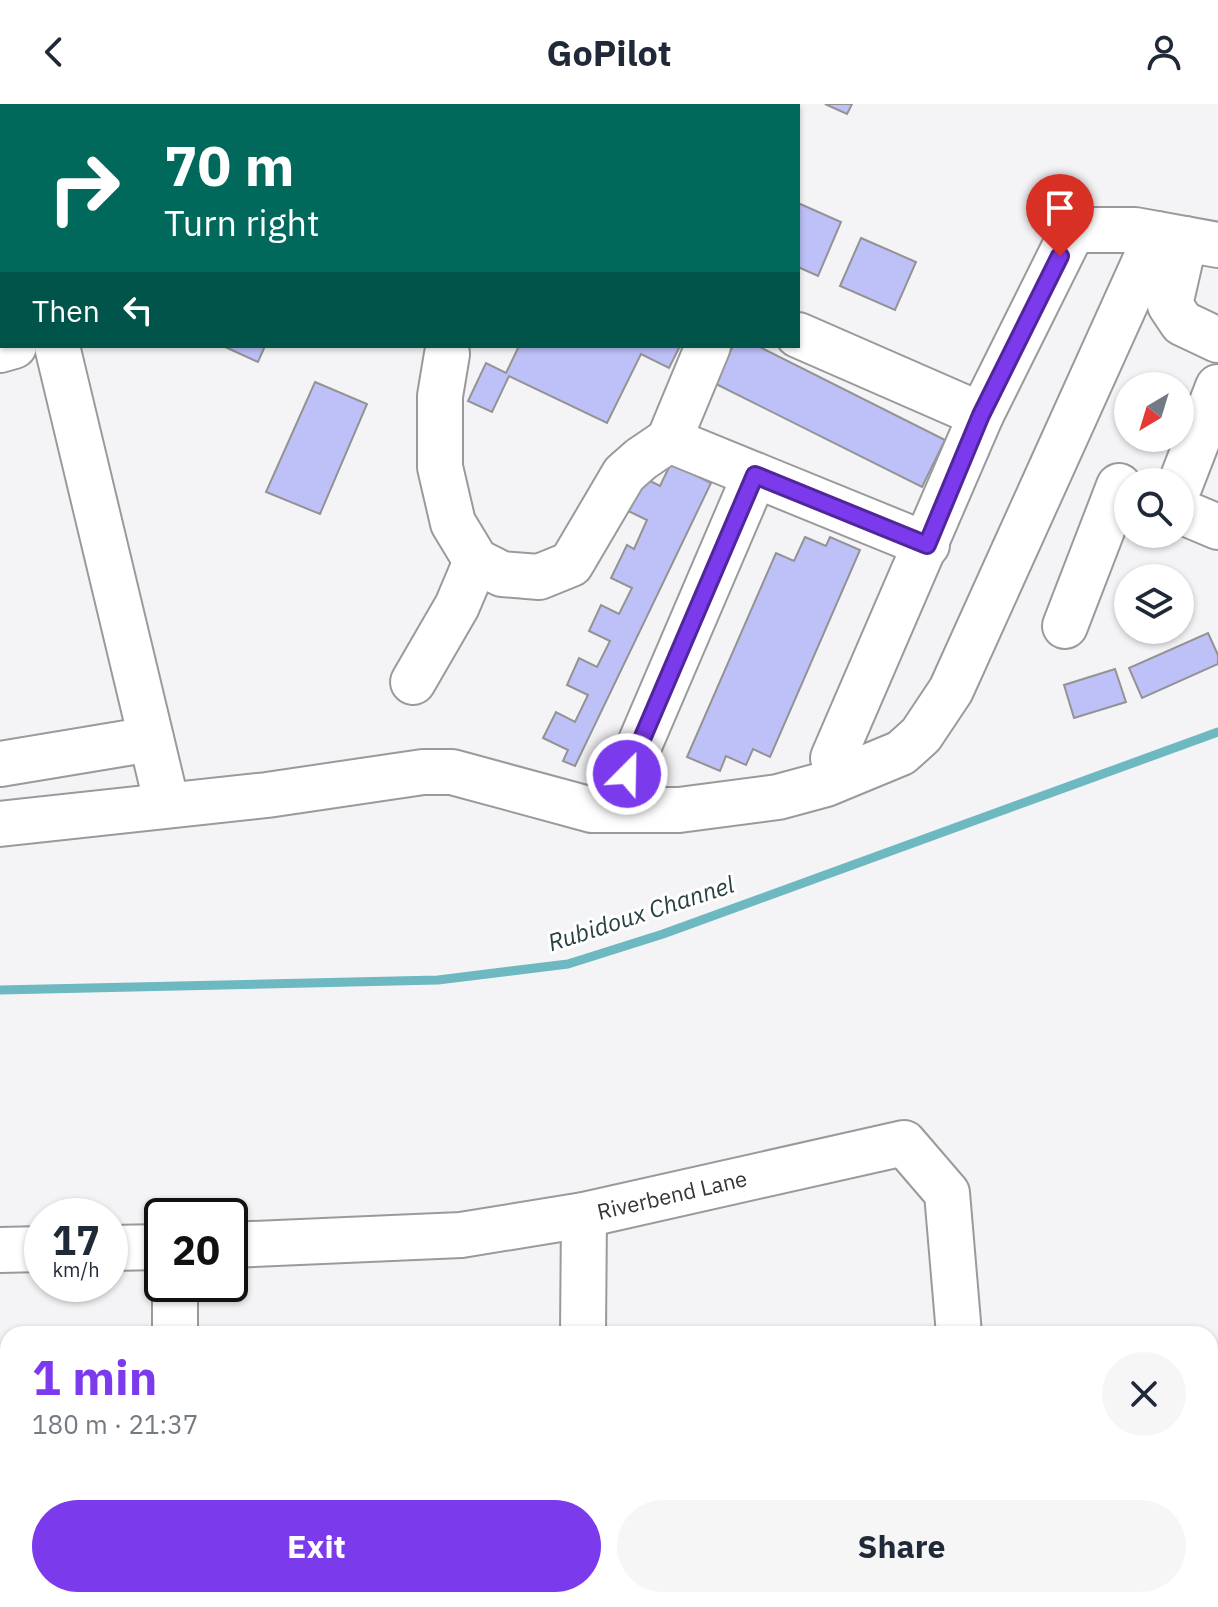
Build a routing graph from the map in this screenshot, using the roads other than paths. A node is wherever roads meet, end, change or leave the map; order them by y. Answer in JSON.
{"nodes":[{"id":1,"x":1187,"y":240,"type":"edge"},
{"id":2,"x":800,"y":336,"type":"edge"},
{"id":3,"x":1218,"y":340,"type":"edge"},
{"id":4,"x":57,"y":348,"type":"edge"},
{"id":5,"x":707,"y":348,"type":"edge"},
{"id":6,"x":444,"y":349,"type":"edge"},
{"id":7,"x":1218,"y":387,"type":"edge"},
{"id":8,"x":981,"y":415,"type":"junction"},
{"id":9,"x":669,"y":440,"type":"junction"},
{"id":10,"x":1057,"y":459,"type":"junction"},
{"id":11,"x":1187,"y":468,"type":"edge"},
{"id":12,"x":755,"y":475,"type":"junction"},
{"id":13,"x":1114,"y":484,"type":"edge"},
{"id":14,"x":1114,"y":509,"type":"edge"},
{"id":15,"x":1194,"y":517,"type":"edge"},
{"id":16,"x":1218,"y":527,"type":"edge"},
{"id":17,"x":927,"y":545,"type":"junction"},
{"id":18,"x":476,"y":561,"type":"junction"},
{"id":19,"x":1065,"y":626,"type":"dead end"},
{"id":20,"x":413,"y":682,"type":"dead end"},
{"id":21,"x":151,"y":739,"type":"junction"},
{"id":22,"x":833,"y":758,"type":"dead end"},
{"id":23,"x":0,"y":764,"type":"edge"},
{"id":24,"x":627,"y":774,"type":"dead end"},
{"id":25,"x":167,"y":805,"type":"junction"},
{"id":26,"x":0,"y":824,"type":"edge"},
{"id":27,"x":584,"y":1215,"type":"junction"},
{"id":28,"x":248,"y":1244,"type":"edge"},
{"id":29,"x":24,"y":1249,"type":"edge"},
{"id":30,"x":0,"y":1250,"type":"edge"},
{"id":31,"x":175,"y":1302,"type":"edge"},
{"id":32,"x":175,"y":1326,"type":"edge"},
{"id":33,"x":583,"y":1326,"type":"edge"},
{"id":34,"x":958,"y":1326,"type":"edge"}],
"edges":[{"from":1,"to":3,"type":"street"},
{"from":1,"to":8,"type":"street"},
{"from":1,"to":10,"type":"street"},
{"from":2,"to":8,"type":"street"},
{"from":4,"to":21,"type":"street"},
{"from":5,"to":9,"type":"street"},
{"from":6,"to":18,"type":"street"},
{"from":7,"to":11,"type":"street"},
{"from":8,"to":17,"type":"street"},
{"from":9,"to":12,"type":"street"},
{"from":9,"to":18,"type":"street"},
{"from":10,"to":13,"type":"street"},
{"from":10,"to":25,"type":"street"},
{"from":12,"to":17,"type":"street"},
{"from":12,"to":24,"type":"street"},
{"from":14,"to":19,"type":"street"},
{"from":15,"to":16,"type":"street"},
{"from":17,"to":22,"type":"street"},
{"from":18,"to":20,"type":"street"},
{"from":21,"to":23,"type":"street"},
{"from":21,"to":25,"type":"street"},
{"from":25,"to":26,"type":"street"},
{"from":27,"to":28,"type":"street","name":"Riverbend Lane"},
{"from":27,"to":33,"type":"street"},
{"from":27,"to":34,"type":"street","name":"Riverbend Lane"},
{"from":29,"to":30,"type":"street"},
{"from":31,"to":32,"type":"street"}]}
